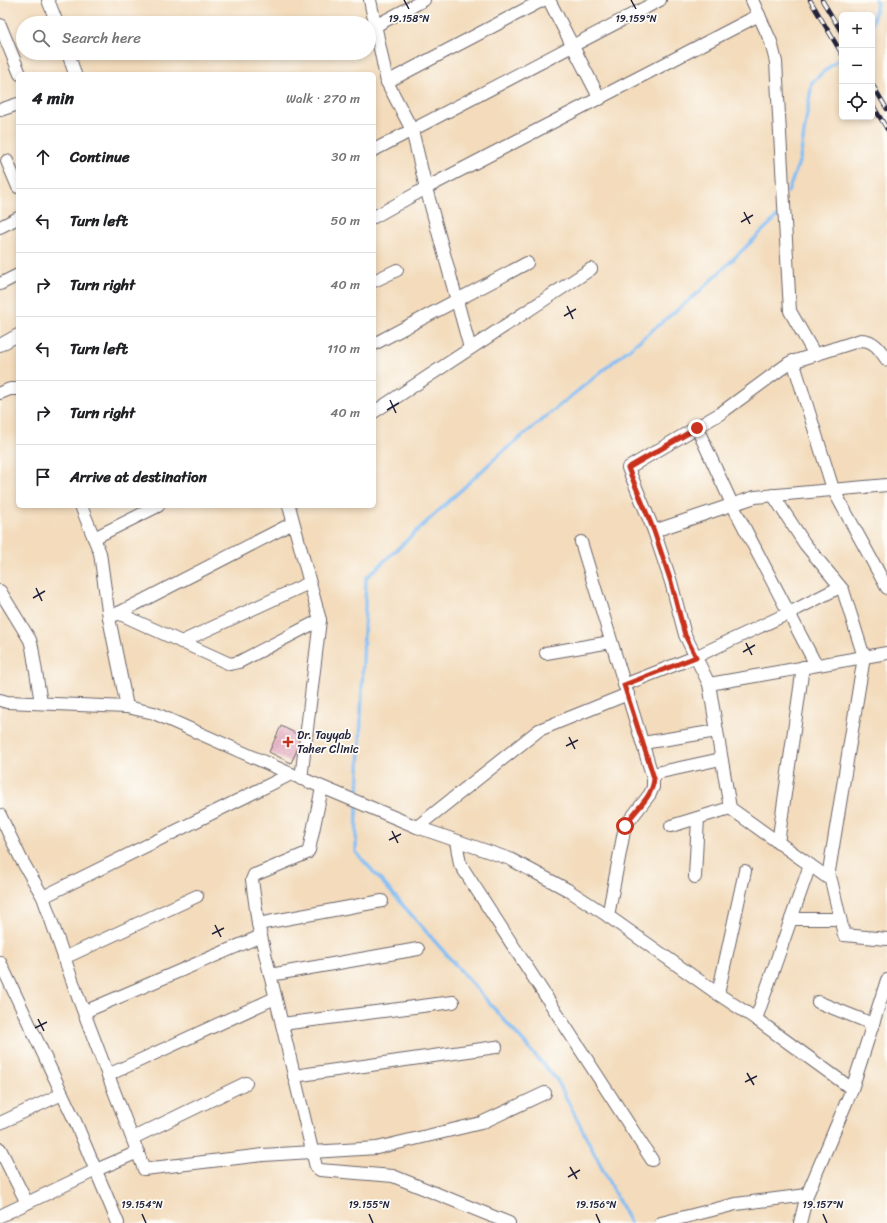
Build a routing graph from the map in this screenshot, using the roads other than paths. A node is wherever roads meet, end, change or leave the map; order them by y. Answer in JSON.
{"nodes":[{"id":1,"x":48,"y":0,"type":"edge"},
{"id":2,"x":370,"y":0,"type":"edge"},
{"id":3,"x":424,"y":0,"type":"edge"},
{"id":4,"x":543,"y":0,"type":"edge"},
{"id":5,"x":549,"y":0,"type":"edge"},
{"id":6,"x":660,"y":0,"type":"edge"},
{"id":7,"x":752,"y":0,"type":"edge"},
{"id":8,"x":759,"y":15,"type":"junction"},
{"id":9,"x":54,"y":16,"type":"edge"},
{"id":10,"x":373,"y":16,"type":"edge"},
{"id":11,"x":0,"y":25,"type":"edge"},
{"id":12,"x":376,"y":25,"type":"edge"},
{"id":13,"x":376,"y":30,"type":"edge"},
{"id":14,"x":573,"y":46,"type":"junction"},
{"id":15,"x":70,"y":60,"type":"edge"},
{"id":16,"x":19,"y":72,"type":"edge"},
{"id":17,"x":74,"y":72,"type":"edge"},
{"id":18,"x":388,"y":82,"type":"junction"},
{"id":19,"x":600,"y":99,"type":"junction"},
{"id":20,"x":16,"y":105,"type":"edge"},
{"id":21,"x":0,"y":110,"type":"edge"},
{"id":22,"x":412,"y":130,"type":"junction"},
{"id":23,"x":376,"y":149,"type":"edge"},
{"id":24,"x":7,"y":161,"type":"dead end"},
{"id":25,"x":16,"y":182,"type":"edge"},
{"id":26,"x":426,"y":188,"type":"junction"},
{"id":27,"x":376,"y":216,"type":"edge"},
{"id":28,"x":16,"y":219,"type":"edge"},
{"id":29,"x":0,"y":227,"type":"edge"},
{"id":30,"x":527,"y":263,"type":"dead end"},
{"id":31,"x":591,"y":269,"type":"dead end"},
{"id":32,"x":397,"y":270,"type":"dead end"},
{"id":33,"x":16,"y":276,"type":"edge"},
{"id":34,"x":376,"y":280,"type":"edge"},
{"id":35,"x":0,"y":284,"type":"edge"},
{"id":36,"x":457,"y":300,"type":"junction"},
{"id":37,"x":16,"y":336,"type":"edge"},
{"id":38,"x":376,"y":343,"type":"edge"},
{"id":39,"x":0,"y":345,"type":"edge"},
{"id":40,"x":470,"y":348,"type":"junction"},
{"id":41,"x":814,"y":355,"type":"junction"},
{"id":42,"x":887,"y":360,"type":"edge"},
{"id":43,"x":793,"y":362,"type":"junction"},
{"id":44,"x":16,"y":389,"type":"edge"},
{"id":45,"x":0,"y":392,"type":"edge"},
{"id":46,"x":376,"y":411,"type":"edge"},
{"id":47,"x":697,"y":428,"type":"junction"},
{"id":48,"x":887,"y":485,"type":"edge"},
{"id":49,"x":833,"y":489,"type":"junction"},
{"id":50,"x":773,"y":495,"type":"junction"},
{"id":51,"x":732,"y":504,"type":"junction"},
{"id":52,"x":82,"y":508,"type":"edge"},
{"id":53,"x":154,"y":508,"type":"edge"},
{"id":54,"x":289,"y":508,"type":"edge"},
{"id":55,"x":293,"y":523,"type":"junction"},
{"id":56,"x":654,"y":531,"type":"junction"},
{"id":57,"x":94,"y":538,"type":"junction"},
{"id":58,"x":581,"y":542,"type":"dead end"},
{"id":59,"x":310,"y":583,"type":"junction"},
{"id":60,"x":840,"y":587,"type":"junction"},
{"id":61,"x":887,"y":588,"type":"edge"},
{"id":62,"x":0,"y":591,"type":"edge"},
{"id":63,"x":789,"y":613,"type":"junction"},
{"id":64,"x":114,"y":616,"type":"junction"},
{"id":65,"x":320,"y":620,"type":"junction"},
{"id":66,"x":181,"y":642,"type":"junction"},
{"id":67,"x":611,"y":642,"type":"junction"},
{"id":68,"x":546,"y":653,"type":"dead end"},
{"id":69,"x":887,"y":653,"type":"edge"},
{"id":70,"x":696,"y":657,"type":"junction"},
{"id":71,"x":864,"y":657,"type":"junction"},
{"id":72,"x":816,"y":665,"type":"junction"},
{"id":73,"x":802,"y":667,"type":"junction"},
{"id":74,"x":709,"y":684,"type":"junction"},
{"id":75,"x":626,"y":689,"type":"junction"},
{"id":76,"x":0,"y":700,"type":"edge"},
{"id":77,"x":41,"y":703,"type":"junction"},
{"id":78,"x":127,"y":707,"type":"junction"},
{"id":79,"x":717,"y":731,"type":"junction"},
{"id":80,"x":643,"y":743,"type":"junction"},
{"id":81,"x":722,"y":759,"type":"junction"},
{"id":82,"x":652,"y":774,"type":"junction"},
{"id":83,"x":296,"y":777,"type":"junction"},
{"id":84,"x":322,"y":788,"type":"junction"},
{"id":85,"x":730,"y":808,"type":"junction"},
{"id":86,"x":0,"y":815,"type":"edge"},
{"id":87,"x":698,"y":818,"type":"junction"},
{"id":88,"x":671,"y":826,"type":"dead end"},
{"id":89,"x":417,"y":827,"type":"junction"},
{"id":90,"x":456,"y":841,"type":"junction"},
{"id":91,"x":778,"y":842,"type":"junction"},
{"id":92,"x":810,"y":865,"type":"junction"},
{"id":93,"x":745,"y":871,"type":"dead end"},
{"id":94,"x":695,"y":877,"type":"dead end"},
{"id":95,"x":828,"y":877,"type":"junction"},
{"id":96,"x":197,"y":896,"type":"dead end"},
{"id":97,"x":43,"y":897,"type":"junction"},
{"id":98,"x":382,"y":901,"type":"dead end"},
{"id":99,"x":608,"y":916,"type":"junction"},
{"id":100,"x":791,"y":919,"type":"junction"},
{"id":101,"x":840,"y":920,"type":"junction"},
{"id":102,"x":258,"y":924,"type":"junction"},
{"id":103,"x":261,"y":936,"type":"junction"},
{"id":104,"x":887,"y":939,"type":"edge"},
{"id":105,"x":418,"y":949,"type":"dead end"},
{"id":106,"x":64,"y":958,"type":"junction"},
{"id":107,"x":0,"y":962,"type":"edge"},
{"id":108,"x":270,"y":975,"type":"junction"},
{"id":109,"x":4,"y":979,"type":"edge"},
{"id":110,"x":887,"y":980,"type":"edge"},
{"id":111,"x":718,"y":994,"type":"junction"},
{"id":112,"x":275,"y":998,"type":"junction"},
{"id":113,"x":453,"y":1002,"type":"dead end"},
{"id":114,"x":818,"y":1002,"type":"dead end"},
{"id":115,"x":84,"y":1012,"type":"junction"},
{"id":116,"x":756,"y":1019,"type":"junction"},
{"id":117,"x":282,"y":1024,"type":"junction"},
{"id":118,"x":873,"y":1024,"type":"junction"},
{"id":119,"x":496,"y":1047,"type":"dead end"},
{"id":120,"x":108,"y":1075,"type":"junction"},
{"id":121,"x":294,"y":1076,"type":"junction"},
{"id":122,"x":246,"y":1083,"type":"dead end"},
{"id":123,"x":852,"y":1089,"type":"junction"},
{"id":124,"x":545,"y":1093,"type":"dead end"},
{"id":125,"x":62,"y":1094,"type":"junction"},
{"id":126,"x":0,"y":1123,"type":"edge"},
{"id":127,"x":133,"y":1138,"type":"junction"},
{"id":128,"x":0,"y":1149,"type":"edge"},
{"id":129,"x":138,"y":1152,"type":"junction"},
{"id":130,"x":312,"y":1152,"type":"junction"},
{"id":131,"x":652,"y":1160,"type":"dead end"},
{"id":132,"x":96,"y":1170,"type":"junction"},
{"id":133,"x":807,"y":1195,"type":"junction"},
{"id":134,"x":27,"y":1203,"type":"junction"},
{"id":135,"x":0,"y":1216,"type":"edge"},
{"id":136,"x":675,"y":1221,"type":"edge"},
{"id":137,"x":115,"y":1222,"type":"edge"},
{"id":138,"x":509,"y":1223,"type":"edge"},
{"id":139,"x":661,"y":1223,"type":"edge"},
{"id":140,"x":800,"y":1223,"type":"edge"}],
"edges":[{"from":1,"to":9,"type":"street"},
{"from":2,"to":10,"type":"street"},
{"from":3,"to":12,"type":"street"},
{"from":4,"to":18,"type":"street"},
{"from":5,"to":14,"type":"street"},
{"from":6,"to":14,"type":"street"},
{"from":7,"to":8,"type":"street"},
{"from":8,"to":19,"type":"street"},
{"from":8,"to":41,"type":"street"},
{"from":11,"to":16,"type":"street"},
{"from":13,"to":18,"type":"street"},
{"from":14,"to":19,"type":"street"},
{"from":14,"to":22,"type":"street"},
{"from":15,"to":17,"type":"street"},
{"from":18,"to":22,"type":"street"},
{"from":19,"to":26,"type":"street"},
{"from":20,"to":21,"type":"street"},
{"from":22,"to":23,"type":"street"},
{"from":22,"to":26,"type":"street"},
{"from":24,"to":25,"type":"street"},
{"from":26,"to":27,"type":"street"},
{"from":26,"to":36,"type":"street"},
{"from":28,"to":29,"type":"street"},
{"from":30,"to":36,"type":"street"},
{"from":31,"to":40,"type":"street"},
{"from":32,"to":34,"type":"street"},
{"from":33,"to":35,"type":"street"},
{"from":36,"to":38,"type":"street"},
{"from":36,"to":40,"type":"street"},
{"from":37,"to":39,"type":"street"},
{"from":40,"to":46,"type":"street"},
{"from":41,"to":42,"type":"street"},
{"from":41,"to":43,"type":"street"},
{"from":43,"to":47,"type":"street"},
{"from":43,"to":49,"type":"street"},
{"from":44,"to":45,"type":"street"},
{"from":47,"to":51,"type":"street"},
{"from":47,"to":56,"type":"street"},
{"from":48,"to":49,"type":"street"},
{"from":49,"to":50,"type":"street"},
{"from":49,"to":61,"type":"street"},
{"from":50,"to":51,"type":"street"},
{"from":50,"to":60,"type":"street"},
{"from":51,"to":56,"type":"street"},
{"from":51,"to":63,"type":"street"},
{"from":52,"to":57,"type":"street"},
{"from":53,"to":57,"type":"street"},
{"from":54,"to":55,"type":"street"},
{"from":55,"to":59,"type":"street"},
{"from":55,"to":64,"type":"street"},
{"from":56,"to":70,"type":"street"},
{"from":57,"to":64,"type":"street"},
{"from":58,"to":67,"type":"street"},
{"from":59,"to":65,"type":"street"},
{"from":59,"to":66,"type":"street"},
{"from":60,"to":63,"type":"street"},
{"from":60,"to":71,"type":"street"},
{"from":62,"to":77,"type":"street"},
{"from":63,"to":70,"type":"street"},
{"from":63,"to":72,"type":"street"},
{"from":64,"to":66,"type":"street"},
{"from":64,"to":78,"type":"street"},
{"from":65,"to":66,"type":"street"},
{"from":65,"to":83,"type":"street"},
{"from":67,"to":68,"type":"street"},
{"from":67,"to":75,"type":"street"},
{"from":69,"to":71,"type":"street"},
{"from":70,"to":74,"type":"street"},
{"from":70,"to":75,"type":"street"},
{"from":71,"to":72,"type":"street"},
{"from":71,"to":95,"type":"street"},
{"from":72,"to":73,"type":"street"},
{"from":73,"to":74,"type":"street"},
{"from":73,"to":91,"type":"street"},
{"from":74,"to":79,"type":"street"},
{"from":75,"to":80,"type":"street"},
{"from":75,"to":89,"type":"street"},
{"from":76,"to":77,"type":"street"},
{"from":77,"to":78,"type":"street"},
{"from":78,"to":83,"type":"street"},
{"from":79,"to":80,"type":"street"},
{"from":79,"to":81,"type":"street"},
{"from":80,"to":82,"type":"street"},
{"from":81,"to":82,"type":"street"},
{"from":81,"to":85,"type":"street"},
{"from":82,"to":99,"type":"street"},
{"from":83,"to":84,"type":"street"},
{"from":83,"to":97,"type":"street"},
{"from":84,"to":89,"type":"street"},
{"from":84,"to":102,"type":"street"},
{"from":85,"to":87,"type":"street"},
{"from":85,"to":91,"type":"street"},
{"from":86,"to":97,"type":"street"},
{"from":87,"to":88,"type":"street"},
{"from":87,"to":94,"type":"street"},
{"from":89,"to":90,"type":"street"},
{"from":90,"to":99,"type":"street"},
{"from":90,"to":131,"type":"street"},
{"from":91,"to":92,"type":"street"},
{"from":92,"to":95,"type":"street"},
{"from":92,"to":100,"type":"street"},
{"from":93,"to":111,"type":"street"},
{"from":95,"to":101,"type":"street"},
{"from":96,"to":106,"type":"street"},
{"from":97,"to":106,"type":"street"},
{"from":98,"to":102,"type":"street"},
{"from":99,"to":111,"type":"street"},
{"from":100,"to":101,"type":"street"},
{"from":100,"to":116,"type":"street"},
{"from":101,"to":104,"type":"street"},
{"from":102,"to":103,"type":"street"},
{"from":103,"to":108,"type":"street"},
{"from":103,"to":115,"type":"street"},
{"from":105,"to":108,"type":"street"},
{"from":106,"to":115,"type":"street"},
{"from":107,"to":109,"type":"street"},
{"from":108,"to":112,"type":"street"},
{"from":109,"to":125,"type":"street"},
{"from":110,"to":118,"type":"street"},
{"from":111,"to":116,"type":"street"},
{"from":112,"to":117,"type":"street"},
{"from":112,"to":120,"type":"street"},
{"from":113,"to":117,"type":"street"},
{"from":114,"to":118,"type":"street"},
{"from":115,"to":120,"type":"street"},
{"from":116,"to":123,"type":"street"},
{"from":117,"to":121,"type":"street"},
{"from":118,"to":123,"type":"street"},
{"from":119,"to":121,"type":"street"},
{"from":120,"to":127,"type":"street"},
{"from":121,"to":130,"type":"street"},
{"from":122,"to":127,"type":"street"},
{"from":123,"to":133,"type":"street"},
{"from":124,"to":130,"type":"street"},
{"from":125,"to":126,"type":"street"},
{"from":125,"to":132,"type":"street"},
{"from":127,"to":129,"type":"street"},
{"from":128,"to":134,"type":"street"},
{"from":129,"to":130,"type":"street"},
{"from":129,"to":132,"type":"street"},
{"from":130,"to":138,"type":"street"},
{"from":132,"to":134,"type":"street"},
{"from":132,"to":137,"type":"street"},
{"from":133,"to":136,"type":"street"},
{"from":133,"to":140,"type":"street"},
{"from":134,"to":135,"type":"street"},
{"from":136,"to":139,"type":"street"}]}
